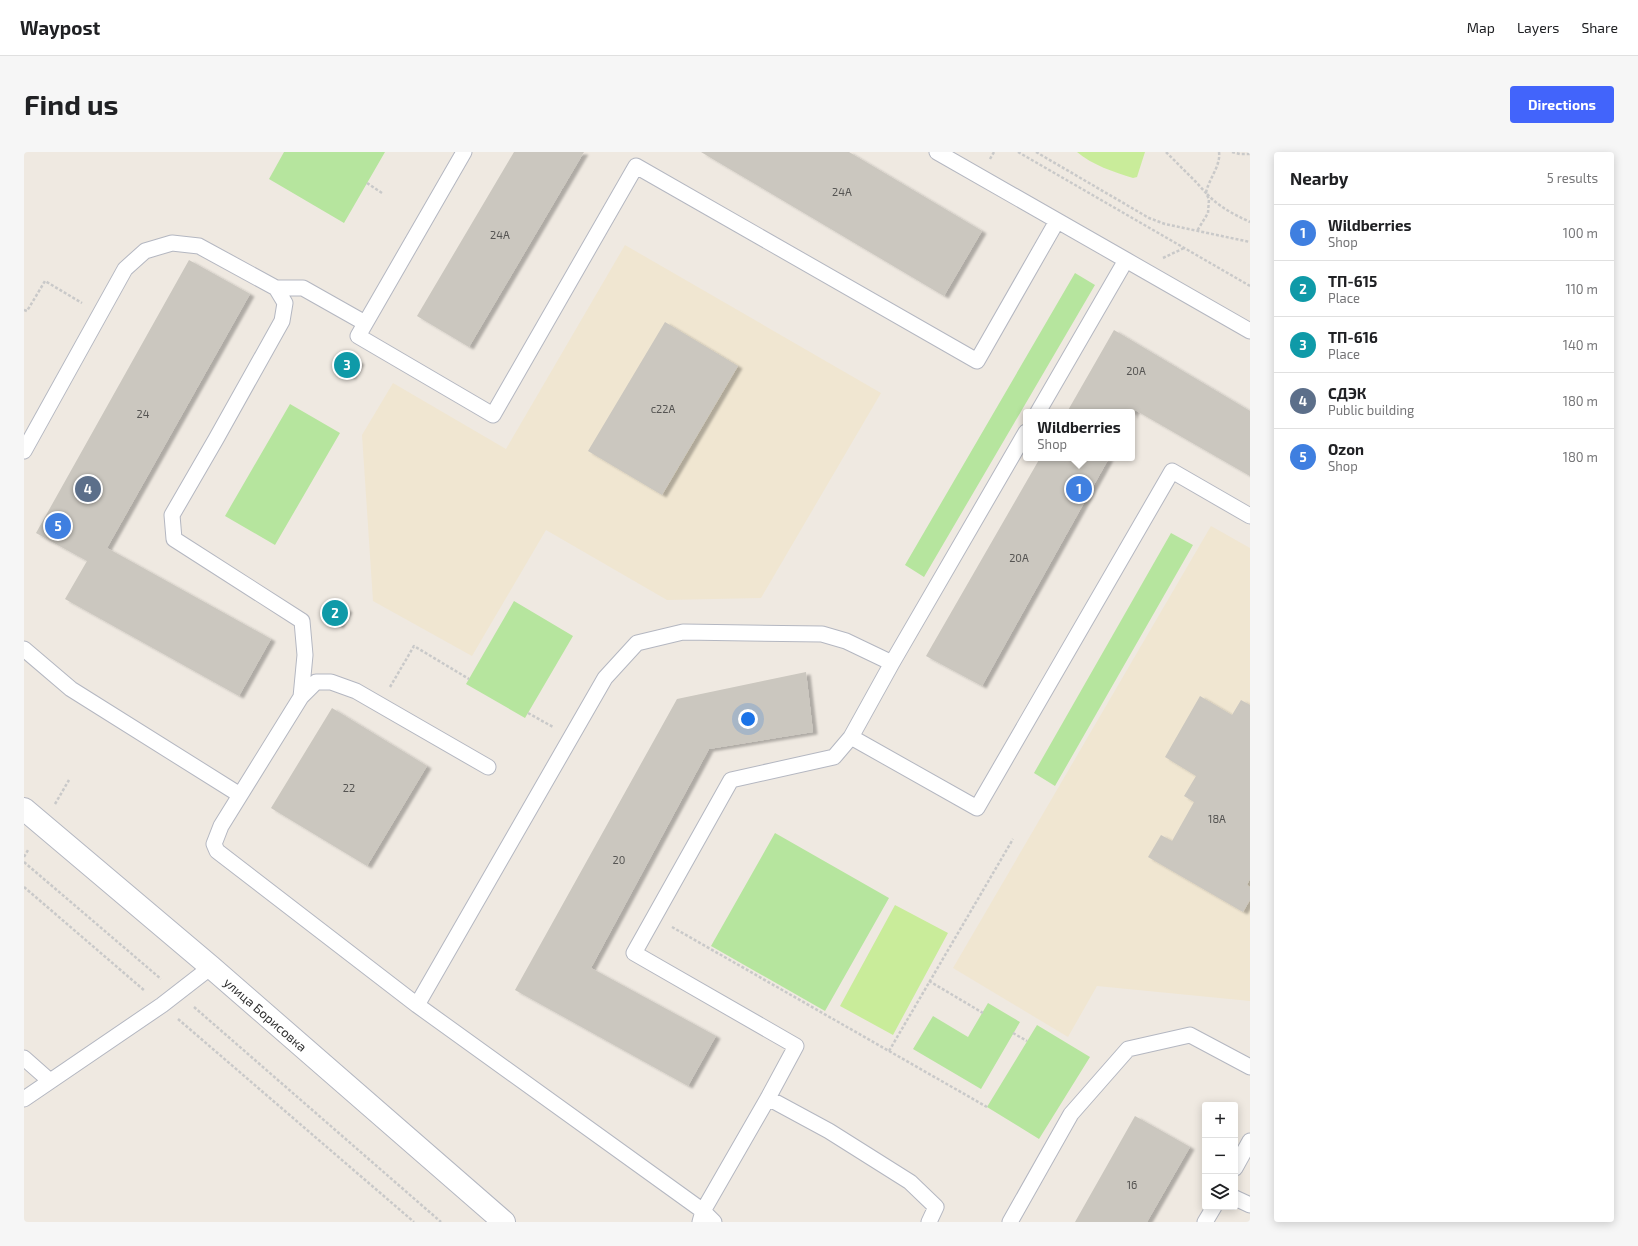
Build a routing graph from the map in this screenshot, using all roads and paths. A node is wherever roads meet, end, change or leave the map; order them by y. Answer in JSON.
{"nodes":[{"id":1,"x":464,"y":152,"type":"edge"},
{"id":2,"x":937,"y":152,"type":"edge"},
{"id":3,"x":1018,"y":152,"type":"edge"},
{"id":4,"x":1036,"y":152,"type":"edge"},
{"id":5,"x":1166,"y":152,"type":"edge"},
{"id":6,"x":1219,"y":152,"type":"edge"},
{"id":7,"x":1232,"y":152,"type":"edge"},
{"id":8,"x":1250,"y":154,"type":"edge"},
{"id":9,"x":367,"y":183,"type":"dead end"},
{"id":10,"x":382,"y":193,"type":"dead end"},
{"id":11,"x":1206,"y":193,"type":"junction"},
{"id":12,"x":1057,"y":221,"type":"junction"},
{"id":13,"x":1250,"y":222,"type":"edge"},
{"id":14,"x":1197,"y":231,"type":"junction"},
{"id":15,"x":1250,"y":242,"type":"edge"},
{"id":16,"x":1126,"y":260,"type":"junction"},
{"id":17,"x":1250,"y":286,"type":"edge"},
{"id":18,"x":276,"y":288,"type":"junction"},
{"id":19,"x":24,"y":310,"type":"edge"},
{"id":20,"x":100,"y":313,"type":"junction"},
{"id":21,"x":365,"y":323,"type":"junction"},
{"id":22,"x":1250,"y":331,"type":"edge"},
{"id":23,"x":1040,"y":409,"type":"edge"},
{"id":24,"x":1023,"y":437,"type":"edge"},
{"id":25,"x":24,"y":451,"type":"edge"},
{"id":26,"x":1250,"y":516,"type":"edge"},
{"id":27,"x":24,"y":649,"type":"edge"},
{"id":28,"x":892,"y":663,"type":"junction"},
{"id":29,"x":469,"y":679,"type":"dead end"},
{"id":30,"x":301,"y":697,"type":"junction"},
{"id":31,"x":379,"y":704,"type":"junction"},
{"id":32,"x":528,"y":712,"type":"dead end"},
{"id":33,"x":558,"y":729,"type":"dead end"},
{"id":34,"x":851,"y":737,"type":"junction"},
{"id":35,"x":488,"y":767,"type":"dead end"},
{"id":36,"x":69,"y":780,"type":"dead end"},
{"id":37,"x":240,"y":796,"type":"junction"},
{"id":38,"x":55,"y":804,"type":"dead end"},
{"id":39,"x":24,"y":809,"type":"edge"},
{"id":40,"x":1013,"y":839,"type":"dead end"},
{"id":41,"x":28,"y":850,"type":"dead end"},
{"id":42,"x":24,"y":857,"type":"edge"},
{"id":43,"x":24,"y":862,"type":"edge"},
{"id":44,"x":24,"y":887,"type":"edge"},
{"id":45,"x":654,"y":917,"type":"junction"},
{"id":46,"x":211,"y":967,"type":"junction"},
{"id":47,"x":929,"y":981,"type":"junction"},
{"id":48,"x":177,"y":993,"type":"junction"},
{"id":49,"x":417,"y":1005,"type":"junction"},
{"id":50,"x":162,"y":1006,"type":"junction"},
{"id":51,"x":983,"y":1013,"type":"dead end"},
{"id":52,"x":1013,"y":1034,"type":"dead end"},
{"id":53,"x":1027,"y":1041,"type":"dead end"},
{"id":54,"x":889,"y":1051,"type":"junction"},
{"id":55,"x":24,"y":1058,"type":"edge"},
{"id":56,"x":1250,"y":1067,"type":"edge"},
{"id":57,"x":50,"y":1080,"type":"junction"},
{"id":58,"x":768,"y":1098,"type":"junction"},
{"id":59,"x":24,"y":1099,"type":"edge"},
{"id":60,"x":987,"y":1107,"type":"dead end"},
{"id":61,"x":1250,"y":1140,"type":"edge"},
{"id":62,"x":1238,"y":1162,"type":"edge"},
{"id":63,"x":1238,"y":1200,"type":"edge"},
{"id":64,"x":1250,"y":1206,"type":"edge"},
{"id":65,"x":1212,"y":1210,"type":"edge"},
{"id":66,"x":701,"y":1217,"type":"edge"},
{"id":67,"x":414,"y":1222,"type":"edge"},
{"id":68,"x":441,"y":1222,"type":"edge"},
{"id":69,"x":504,"y":1222,"type":"edge"},
{"id":70,"x":714,"y":1222,"type":"edge"},
{"id":71,"x":929,"y":1222,"type":"edge"},
{"id":72,"x":1010,"y":1222,"type":"edge"},
{"id":73,"x":1205,"y":1222,"type":"edge"}],
"edges":[{"from":1,"to":21,"type":"lane"},
{"from":2,"to":12,"type":"lane"},
{"from":3,"to":17,"type":"path"},
{"from":4,"to":14,"type":"path"},
{"from":5,"to":11,"type":"path"},
{"from":6,"to":11,"type":"path"},
{"from":7,"to":8,"type":"path"},
{"from":9,"to":10,"type":"path"},
{"from":11,"to":13,"type":"path"},
{"from":11,"to":14,"type":"path"},
{"from":12,"to":16,"type":"lane"},
{"from":12,"to":21,"type":"lane"},
{"from":14,"to":15,"type":"path"},
{"from":16,"to":22,"type":"lane"},
{"from":16,"to":23,"type":"lane"},
{"from":18,"to":20,"type":"lane"},
{"from":18,"to":21,"type":"lane"},
{"from":18,"to":30,"type":"lane"},
{"from":19,"to":20,"type":"path"},
{"from":20,"to":25,"type":"lane"},
{"from":24,"to":28,"type":"lane"},
{"from":26,"to":34,"type":"lane"},
{"from":27,"to":37,"type":"lane"},
{"from":28,"to":34,"type":"lane"},
{"from":28,"to":49,"type":"lane"},
{"from":29,"to":31,"type":"path"},
{"from":30,"to":31,"type":"lane"},
{"from":30,"to":37,"type":"lane"},
{"from":31,"to":35,"type":"lane"},
{"from":32,"to":33,"type":"path"},
{"from":34,"to":45,"type":"lane"},
{"from":36,"to":38,"type":"path"},
{"from":37,"to":49,"type":"lane"},
{"from":39,"to":46,"type":"street","name":"улица Борисовка"},
{"from":40,"to":47,"type":"path"},
{"from":41,"to":42,"type":"path"},
{"from":43,"to":48,"type":"path"},
{"from":44,"to":50,"type":"path"},
{"from":45,"to":54,"type":"path"},
{"from":45,"to":58,"type":"lane"},
{"from":46,"to":48,"type":"lane"},
{"from":46,"to":69,"type":"street","name":"улица Борисовка"},
{"from":47,"to":51,"type":"path"},
{"from":47,"to":54,"type":"path"},
{"from":48,"to":50,"type":"lane"},
{"from":48,"to":68,"type":"path"},
{"from":49,"to":66,"type":"lane"},
{"from":50,"to":57,"type":"lane"},
{"from":50,"to":67,"type":"path"},
{"from":52,"to":53,"type":"path"},
{"from":54,"to":60,"type":"path"},
{"from":55,"to":57,"type":"lane"},
{"from":56,"to":72,"type":"lane"},
{"from":57,"to":59,"type":"lane"},
{"from":58,"to":66,"type":"lane"},
{"from":58,"to":71,"type":"lane"},
{"from":61,"to":62,"type":"lane"},
{"from":63,"to":64,"type":"lane"},
{"from":65,"to":73,"type":"lane"},
{"from":66,"to":70,"type":"lane"}]}
